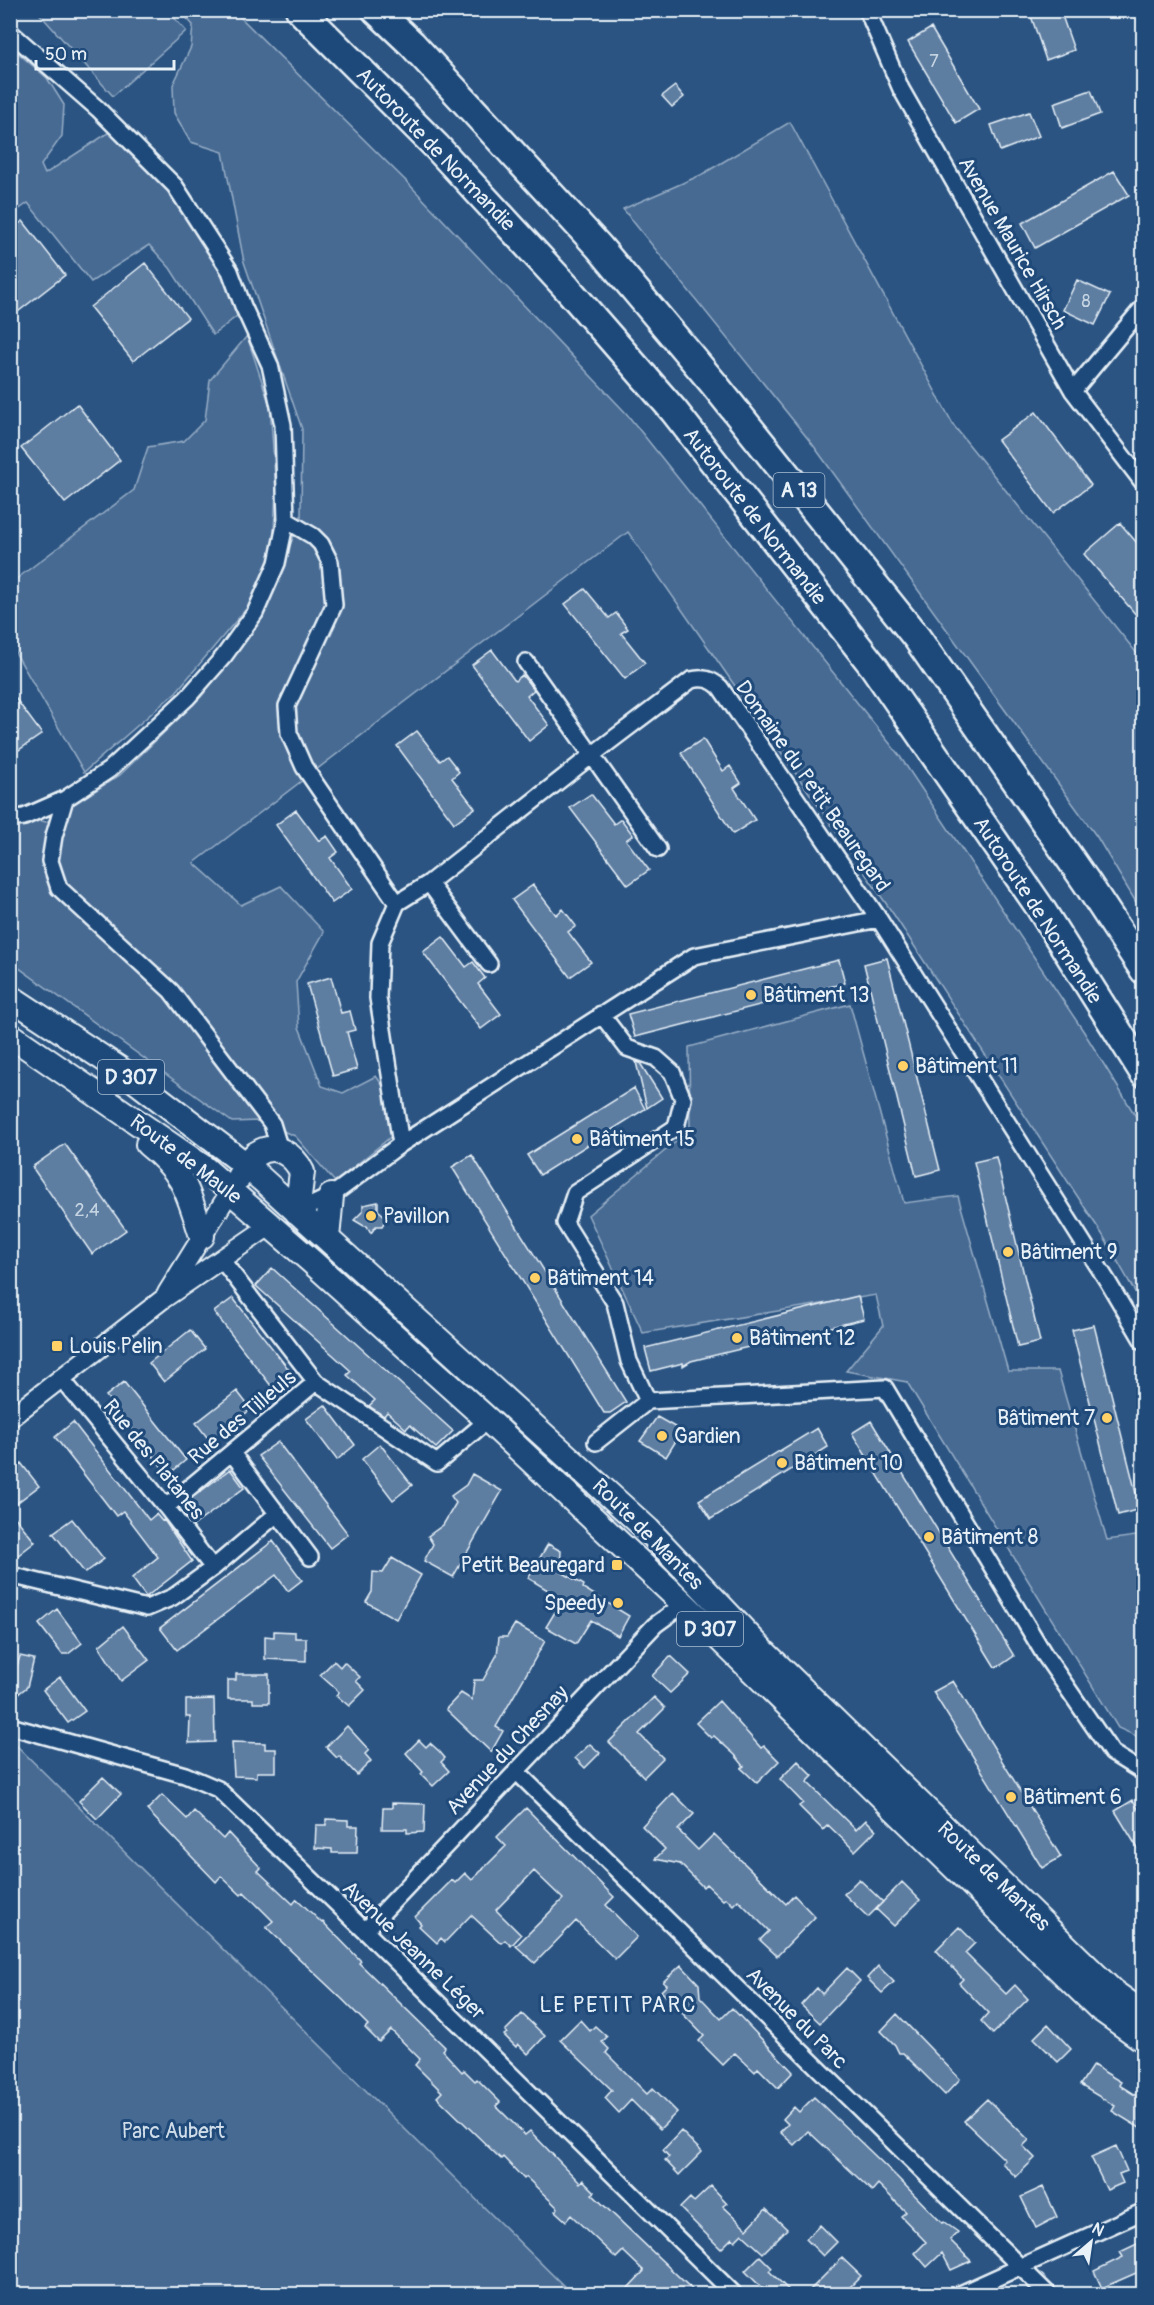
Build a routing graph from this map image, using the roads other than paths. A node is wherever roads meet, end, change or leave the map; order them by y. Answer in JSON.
{"nodes":[{"id":1,"x":300,"y":10,"type":"edge"},
{"id":2,"x":376,"y":10,"type":"edge"},
{"id":3,"x":392,"y":10,"type":"edge"},
{"id":4,"x":867,"y":10,"type":"edge"},
{"id":5,"x":10,"y":32,"type":"edge"},
{"id":6,"x":411,"y":44,"type":"junction"},
{"id":7,"x":1143,"y":306,"type":"edge"},
{"id":8,"x":1073,"y":391,"type":"junction"},
{"id":9,"x":1143,"y":484,"type":"edge"},
{"id":10,"x":285,"y":520,"type":"junction"},
{"id":11,"x":526,"y":662,"type":"dead end"},
{"id":12,"x":592,"y":754,"type":"junction"},
{"id":13,"x":65,"y":799,"type":"junction"},
{"id":14,"x":10,"y":819,"type":"edge"},
{"id":15,"x":658,"y":849,"type":"dead end"},
{"id":16,"x":429,"y":883,"type":"junction"},
{"id":17,"x":397,"y":903,"type":"junction"},
{"id":18,"x":879,"y":919,"type":"junction"},
{"id":19,"x":489,"y":964,"type":"dead end"},
{"id":20,"x":1143,"y":970,"type":"edge"},
{"id":21,"x":10,"y":997,"type":"edge"},
{"id":22,"x":601,"y":1014,"type":"junction"},
{"id":23,"x":10,"y":1035,"type":"edge"},
{"id":24,"x":1143,"y":1073,"type":"edge"},
{"id":25,"x":126,"y":1113,"type":"junction"},
{"id":26,"x":401,"y":1144,"type":"junction"},
{"id":27,"x":280,"y":1150,"type":"junction"},
{"id":28,"x":246,"y":1165,"type":"junction"},
{"id":29,"x":231,"y":1190,"type":"junction"},
{"id":30,"x":331,"y":1196,"type":"junction"},
{"id":31,"x":297,"y":1212,"type":"junction"},
{"id":32,"x":271,"y":1225,"type":"junction"},
{"id":33,"x":202,"y":1236,"type":"junction"},
{"id":34,"x":327,"y":1239,"type":"junction"},
{"id":35,"x":221,"y":1259,"type":"junction"},
{"id":36,"x":163,"y":1299,"type":"junction"},
{"id":37,"x":1143,"y":1343,"type":"edge"},
{"id":38,"x":61,"y":1378,"type":"junction"},
{"id":39,"x":316,"y":1382,"type":"junction"},
{"id":40,"x":648,"y":1401,"type":"junction"},
{"id":41,"x":10,"y":1418,"type":"edge"},
{"id":42,"x":488,"y":1420,"type":"junction"},
{"id":43,"x":596,"y":1442,"type":"dead end"},
{"id":44,"x":232,"y":1453,"type":"junction"},
{"id":45,"x":166,"y":1507,"type":"junction"},
{"id":46,"x":278,"y":1513,"type":"junction"},
{"id":47,"x":310,"y":1557,"type":"dead end"},
{"id":48,"x":213,"y":1568,"type":"junction"},
{"id":49,"x":10,"y":1575,"type":"edge"},
{"id":50,"x":684,"y":1604,"type":"junction"},
{"id":51,"x":10,"y":1726,"type":"edge"},
{"id":52,"x":1143,"y":1773,"type":"edge"},
{"id":53,"x":512,"y":1775,"type":"junction"},
{"id":54,"x":365,"y":1930,"type":"junction"},
{"id":55,"x":1143,"y":2014,"type":"edge"},
{"id":56,"x":1143,"y":2040,"type":"edge"},
{"id":57,"x":1143,"y":2211,"type":"edge"},
{"id":58,"x":1021,"y":2268,"type":"junction"},
{"id":59,"x":734,"y":2295,"type":"edge"},
{"id":60,"x":960,"y":2295,"type":"edge"},
{"id":61,"x":1048,"y":2295,"type":"edge"}],
"edges":[{"from":1,"to":24,"type":"highway","name":"Autoroute de Normandie","number":"A 13"},
{"from":2,"to":6,"type":"highway","number":"A 13"},
{"from":3,"to":6,"type":"highway"},
{"from":4,"to":8,"type":"street","name":"Avenue Maurice Hirsch"},
{"from":5,"to":10,"type":"street"},
{"from":6,"to":20,"type":"highway","number":"A 13"},
{"from":7,"to":8,"type":"street"},
{"from":8,"to":9,"type":"street","name":"Avenue Maurice Hirsch"},
{"from":10,"to":13,"type":"street"},
{"from":10,"to":17,"type":"street"},
{"from":11,"to":12,"type":"street"},
{"from":12,"to":15,"type":"street"},
{"from":12,"to":16,"type":"street","name":"Domaine du Petit Beauregard"},
{"from":12,"to":18,"type":"street","name":"Domaine du Petit Beauregard"},
{"from":13,"to":14,"type":"street"},
{"from":13,"to":27,"type":"street"},
{"from":16,"to":17,"type":"street","name":"Domaine du Petit Beauregard"},
{"from":16,"to":19,"type":"street"},
{"from":17,"to":26,"type":"street"},
{"from":18,"to":22,"type":"street","name":"Domaine du Petit Beauregard"},
{"from":18,"to":37,"type":"street","name":"Domaine du Petit Beauregard"},
{"from":21,"to":28,"type":"main road","name":"Route de Maule","number":"D 307"},
{"from":22,"to":26,"type":"street","name":"Domaine du Petit Beauregard"},
{"from":22,"to":40,"type":"street"},
{"from":23,"to":25,"type":"main road","name":"Route de Maule","number":"D 307"},
{"from":25,"to":29,"type":"main road","name":"Route de Maule","number":"D 307"},
{"from":25,"to":33,"type":"main road"},
{"from":26,"to":30,"type":"street","name":"Domaine du Petit Beauregard"},
{"from":27,"to":28,"type":"main road"},
{"from":27,"to":31,"type":"main road"},
{"from":28,"to":29,"type":"main road"},
{"from":28,"to":31,"type":"main road","name":"Route de Mantes","number":"D 307"},
{"from":29,"to":32,"type":"main road","name":"Route de Maule","number":"D 307"},
{"from":29,"to":33,"type":"street"},
{"from":30,"to":31,"type":"street","name":"Domaine du Petit Beauregard"},
{"from":30,"to":34,"type":"main road"},
{"from":31,"to":32,"type":"main road"},
{"from":31,"to":34,"type":"main road","name":"Route de Mantes","number":"D 307"},
{"from":32,"to":35,"type":"street"},
{"from":32,"to":42,"type":"main road","name":"Route de Mantes","number":"D 307"},
{"from":33,"to":36,"type":"street"},
{"from":34,"to":55,"type":"main road","name":"Route de Mantes","number":"D 307"},
{"from":35,"to":36,"type":"street"},
{"from":35,"to":39,"type":"street"},
{"from":36,"to":38,"type":"street"},
{"from":38,"to":41,"type":"street"},
{"from":38,"to":45,"type":"street","name":"Rue des Platanes"},
{"from":39,"to":42,"type":"street"},
{"from":39,"to":44,"type":"street","name":"Rue des Tilleuls"},
{"from":40,"to":43,"type":"street"},
{"from":40,"to":52,"type":"street"},
{"from":42,"to":50,"type":"main road","name":"Route de Mantes","number":"D 307"},
{"from":44,"to":45,"type":"street","name":"Rue des Tilleuls"},
{"from":44,"to":46,"type":"street"},
{"from":45,"to":48,"type":"street","name":"Rue des Platanes"},
{"from":46,"to":47,"type":"street"},
{"from":46,"to":48,"type":"street"},
{"from":48,"to":49,"type":"street"},
{"from":50,"to":53,"type":"street","name":"Avenue du Chesnay"},
{"from":50,"to":56,"type":"main road","name":"Route de Mantes","number":"D 307"},
{"from":51,"to":54,"type":"street","name":"Avenue Jeanne Léger"},
{"from":53,"to":54,"type":"street","name":"Avenue du Chesnay"},
{"from":53,"to":58,"type":"street","name":"Avenue du Parc"},
{"from":54,"to":59,"type":"street","name":"Avenue Jeanne Léger"},
{"from":57,"to":58,"type":"street"},
{"from":58,"to":60,"type":"street"},
{"from":58,"to":61,"type":"street","name":"Avenue du Parc"}]}
